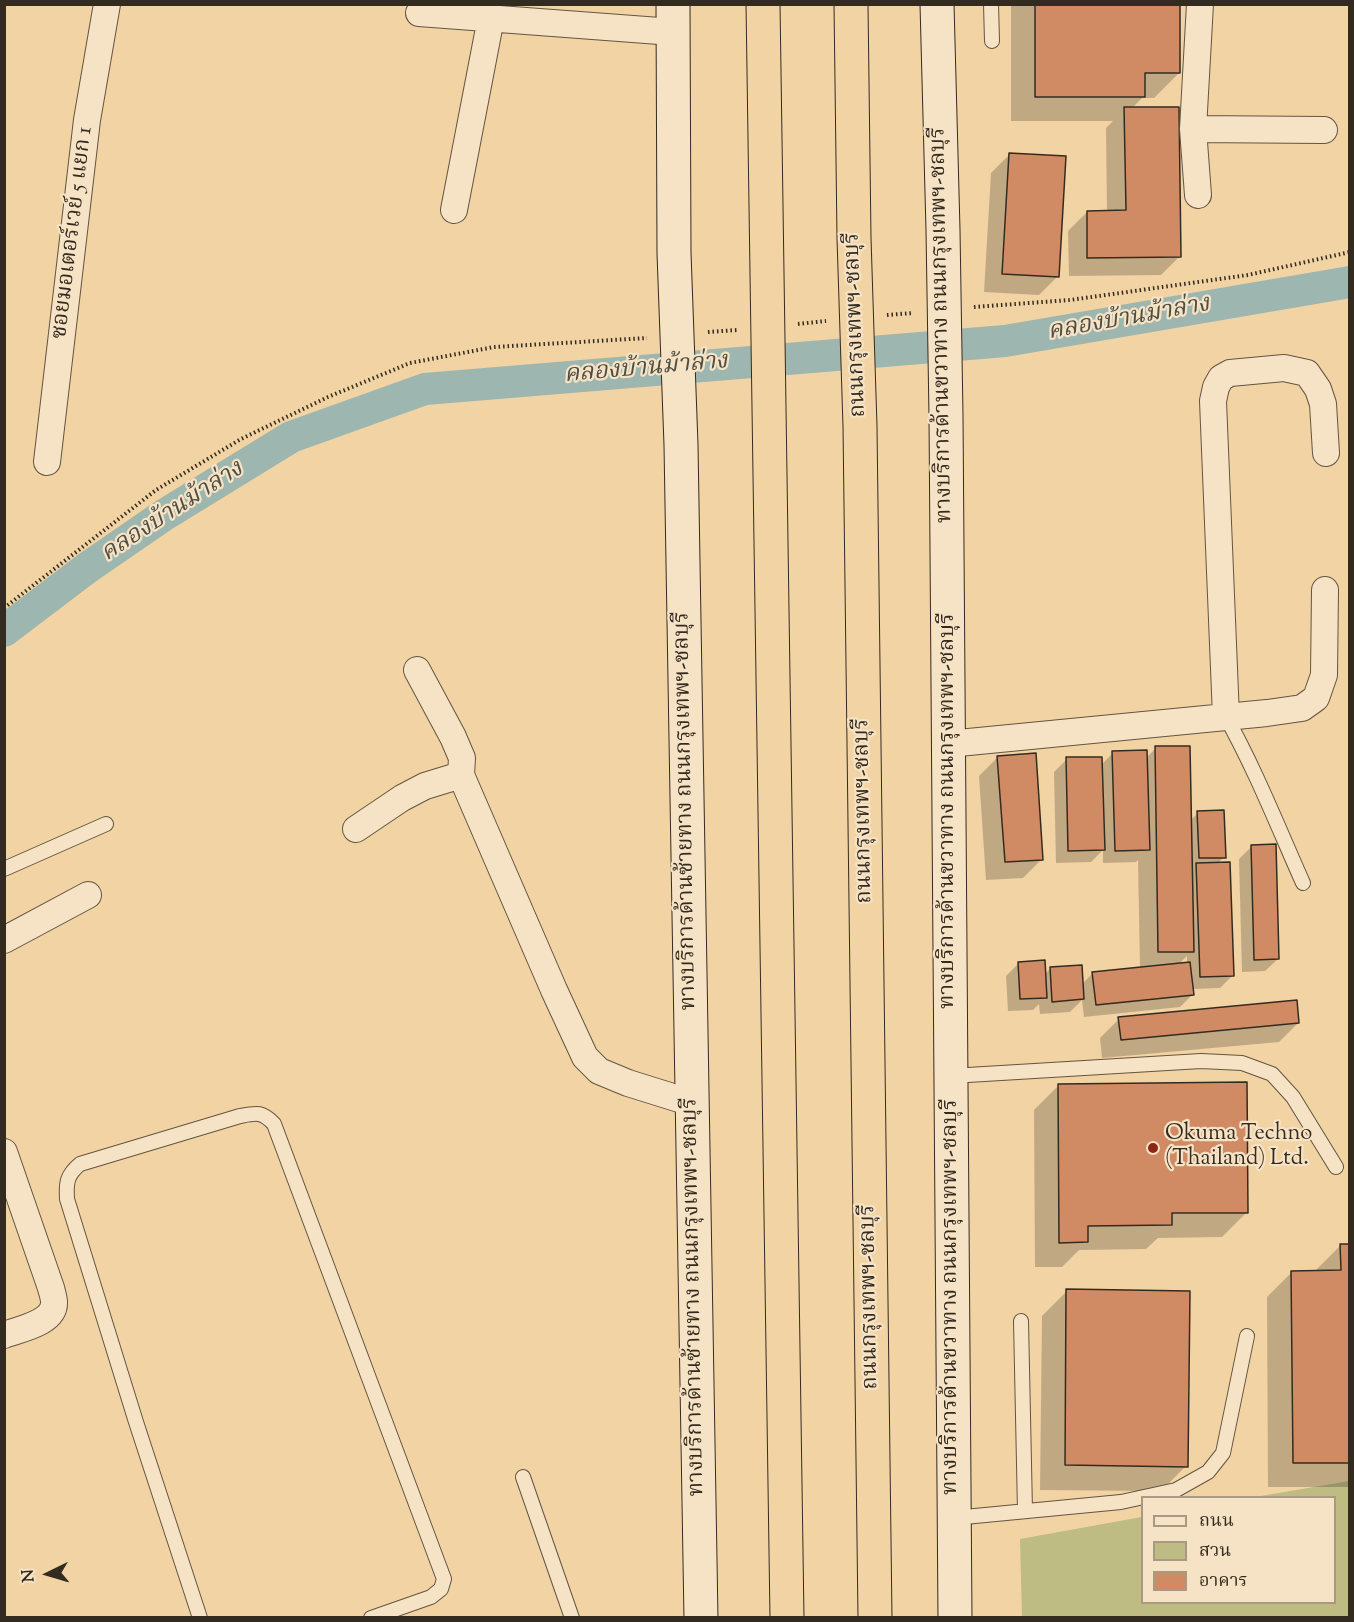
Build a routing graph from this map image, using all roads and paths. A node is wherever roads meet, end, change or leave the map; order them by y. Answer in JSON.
{"nodes":[{"id":1,"x":107,"y":4,"type":"edge"},
{"id":2,"x":764,"y":4,"type":"edge"},
{"id":3,"x":851,"y":4,"type":"edge"},
{"id":4,"x":937,"y":4,"type":"edge"},
{"id":5,"x":991,"y":4,"type":"edge"},
{"id":6,"x":1200,"y":4,"type":"edge"},
{"id":7,"x":419,"y":13,"type":"dead end"},
{"id":8,"x":491,"y":18,"type":"junction"},
{"id":9,"x":673,"y":18,"type":"edge"},
{"id":10,"x":992,"y":41,"type":"dead end"},
{"id":11,"x":1193,"y":129,"type":"junction"},
{"id":12,"x":1324,"y":130,"type":"dead end"},
{"id":13,"x":1198,"y":195,"type":"dead end"},
{"id":14,"x":454,"y":210,"type":"dead end"},
{"id":15,"x":1326,"y":453,"type":"dead end"},
{"id":16,"x":47,"y":462,"type":"dead end"},
{"id":17,"x":1325,"y":590,"type":"dead end"},
{"id":18,"x":417,"y":670,"type":"dead end"},
{"id":19,"x":1226,"y":717,"type":"junction"},
{"id":20,"x":948,"y":744,"type":"junction"},
{"id":21,"x":461,"y":775,"type":"junction"},
{"id":22,"x":106,"y":824,"type":"dead end"},
{"id":23,"x":356,"y":829,"type":"dead end"},
{"id":24,"x":4,"y":870,"type":"edge"},
{"id":25,"x":1303,"y":883,"type":"dead end"},
{"id":26,"x":88,"y":895,"type":"dead end"},
{"id":27,"x":4,"y":940,"type":"edge"},
{"id":28,"x":951,"y":1076,"type":"junction"},
{"id":29,"x":692,"y":1103,"type":"junction"},
{"id":30,"x":4,"y":1152,"type":"edge"},
{"id":31,"x":1336,"y":1167,"type":"dead end"},
{"id":32,"x":1021,"y":1321,"type":"dead end"},
{"id":33,"x":4,"y":1335,"type":"edge"},
{"id":34,"x":1247,"y":1336,"type":"dead end"},
{"id":35,"x":523,"y":1478,"type":"dead end"},
{"id":36,"x":1148,"y":1496,"type":"edge"},
{"id":37,"x":1141,"y":1498,"type":"edge"},
{"id":38,"x":1025,"y":1511,"type":"junction"},
{"id":39,"x":954,"y":1518,"type":"junction"},
{"id":40,"x":200,"y":1617,"type":"edge"},
{"id":41,"x":371,"y":1617,"type":"edge"},
{"id":42,"x":572,"y":1617,"type":"edge"},
{"id":43,"x":701,"y":1617,"type":"edge"},
{"id":44,"x":787,"y":1617,"type":"edge"},
{"id":45,"x":875,"y":1617,"type":"edge"},
{"id":46,"x":955,"y":1617,"type":"edge"}],
"edges":[{"from":1,"to":16,"type":"street","name":"ซอยมอเตอร์เวย์ 5 แยก 1"},
{"from":2,"to":44,"type":"highway"},
{"from":3,"to":45,"type":"highway","name":"ถนนกรุงเทพฯ-ชลบุรี"},
{"from":4,"to":20,"type":"main road","name":"ทางบริการด้านขวาทาง ถนนกรุงเทพฯ-ชลบุรี"},
{"from":5,"to":10,"type":"lane"},
{"from":6,"to":11,"type":"street"},
{"from":7,"to":8,"type":"street"},
{"from":8,"to":9,"type":"street"},
{"from":8,"to":14,"type":"street"},
{"from":9,"to":29,"type":"main road","name":"ทางบริการด้านซ้ายทาง ถนนกรุงเทพฯ-ชลบุรี"},
{"from":11,"to":12,"type":"street"},
{"from":11,"to":13,"type":"street"},
{"from":15,"to":19,"type":"street"},
{"from":17,"to":19,"type":"street"},
{"from":18,"to":21,"type":"street"},
{"from":19,"to":20,"type":"street"},
{"from":19,"to":25,"type":"lane"},
{"from":20,"to":28,"type":"main road","name":"ทางบริการด้านขวาทาง ถนนกรุงเทพฯ-ชลบุรี"},
{"from":21,"to":23,"type":"street"},
{"from":21,"to":29,"type":"street"},
{"from":22,"to":24,"type":"lane"},
{"from":26,"to":27,"type":"street"},
{"from":28,"to":31,"type":"lane"},
{"from":28,"to":39,"type":"main road","name":"ทางบริการด้านขวาทาง ถนนกรุงเทพฯ-ชลบุรี"},
{"from":29,"to":43,"type":"main road","name":"ทางบริการด้านซ้ายทาง ถนนกรุงเทพฯ-ชลบุรี"},
{"from":30,"to":33,"type":"street"},
{"from":32,"to":38,"type":"lane"},
{"from":34,"to":36,"type":"lane"},
{"from":35,"to":42,"type":"lane"},
{"from":37,"to":38,"type":"lane"},
{"from":38,"to":39,"type":"lane"},
{"from":39,"to":46,"type":"main road","name":"ทางบริการด้านขวาทาง ถนนกรุงเทพฯ-ชลบุรี"},
{"from":40,"to":41,"type":"lane"}]}
